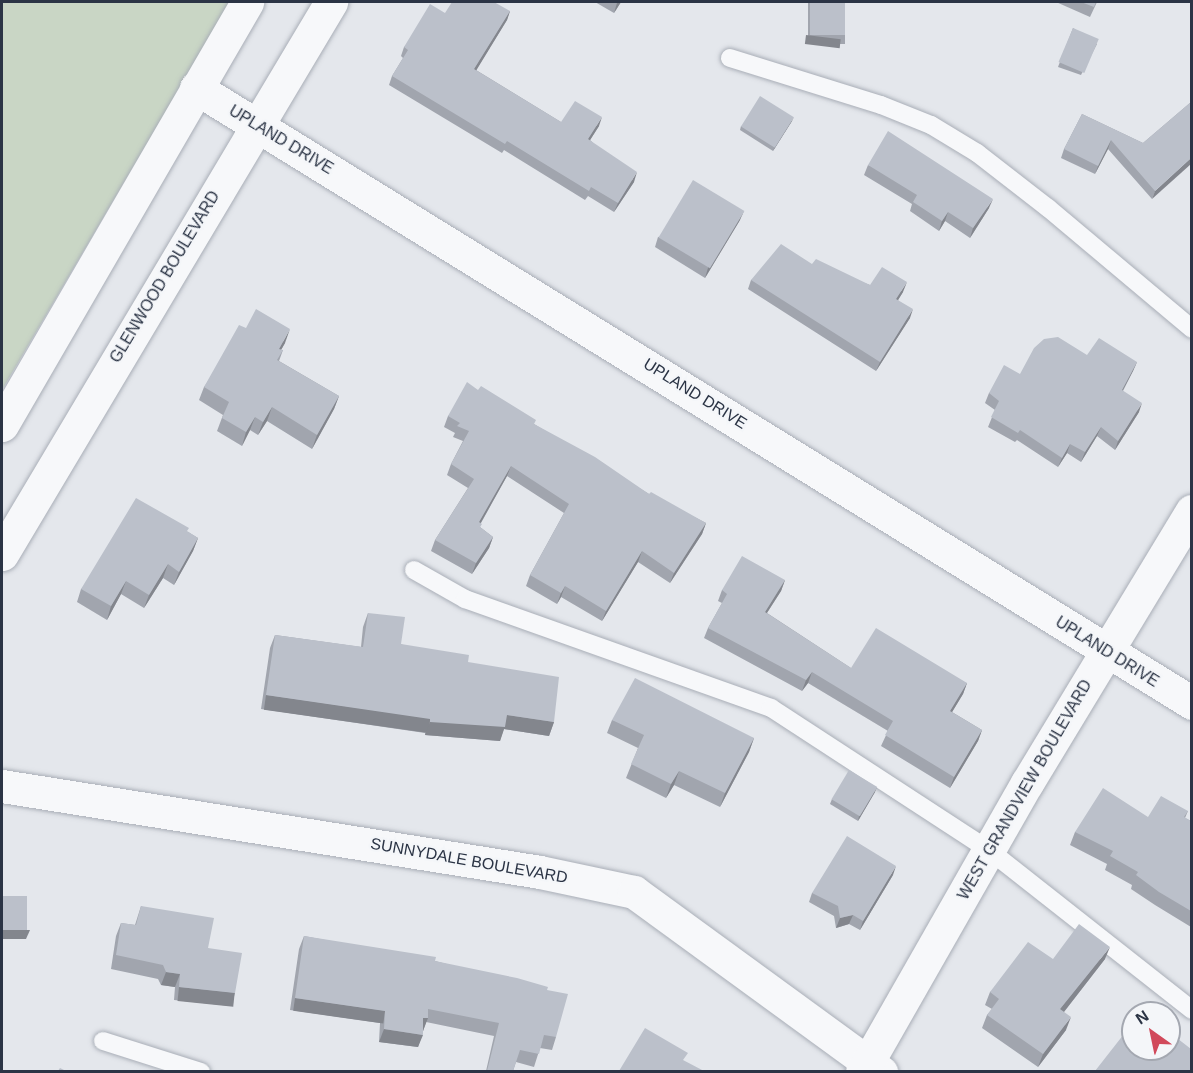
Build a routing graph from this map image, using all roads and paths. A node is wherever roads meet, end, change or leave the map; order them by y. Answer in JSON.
{"nodes":[{"id":1,"x":247,"y":2,"type":"edge"},
{"id":2,"x":331,"y":2,"type":"edge"},
{"id":3,"x":730,"y":58,"type":"dead end"},
{"id":4,"x":196,"y":88,"type":"junction"},
{"id":5,"x":256,"y":126,"type":"junction"},
{"id":6,"x":1191,"y":329,"type":"edge"},
{"id":7,"x":2,"y":425,"type":"edge"},
{"id":8,"x":1191,"y":511,"type":"edge"},
{"id":9,"x":2,"y":554,"type":"edge"},
{"id":10,"x":414,"y":570,"type":"dead end"},
{"id":11,"x":1106,"y":651,"type":"junction"},
{"id":12,"x":1191,"y":703,"type":"edge"},
{"id":13,"x":2,"y":786,"type":"edge"},
{"id":14,"x":990,"y":851,"type":"junction"},
{"id":15,"x":1191,"y":1010,"type":"edge"},
{"id":16,"x":104,"y":1041,"type":"dead end"},
{"id":17,"x":871,"y":1068,"type":"edge"},
{"id":18,"x":201,"y":1071,"type":"edge"}],
"edges":[{"from":1,"to":4,"type":"street"},
{"from":2,"to":5,"type":"street","name":"GLENWOOD BOULEVARD"},
{"from":3,"to":6,"type":"lane"},
{"from":4,"to":5,"type":"street","name":"UPLAND DRIVE"},
{"from":4,"to":7,"type":"street"},
{"from":5,"to":9,"type":"street","name":"GLENWOOD BOULEVARD"},
{"from":5,"to":11,"type":"street","name":"UPLAND DRIVE"},
{"from":8,"to":11,"type":"street","name":"WEST GRANDVIEW BOULEVARD"},
{"from":10,"to":14,"type":"lane"},
{"from":11,"to":12,"type":"street","name":"UPLAND DRIVE"},
{"from":11,"to":14,"type":"street","name":"WEST GRANDVIEW BOULEVARD"},
{"from":13,"to":17,"type":"street","name":"SUNNYDALE BOULEVARD"},
{"from":14,"to":15,"type":"lane"},
{"from":14,"to":17,"type":"street","name":"WEST GRANDVIEW BOULEVARD"},
{"from":16,"to":18,"type":"lane"}]}
